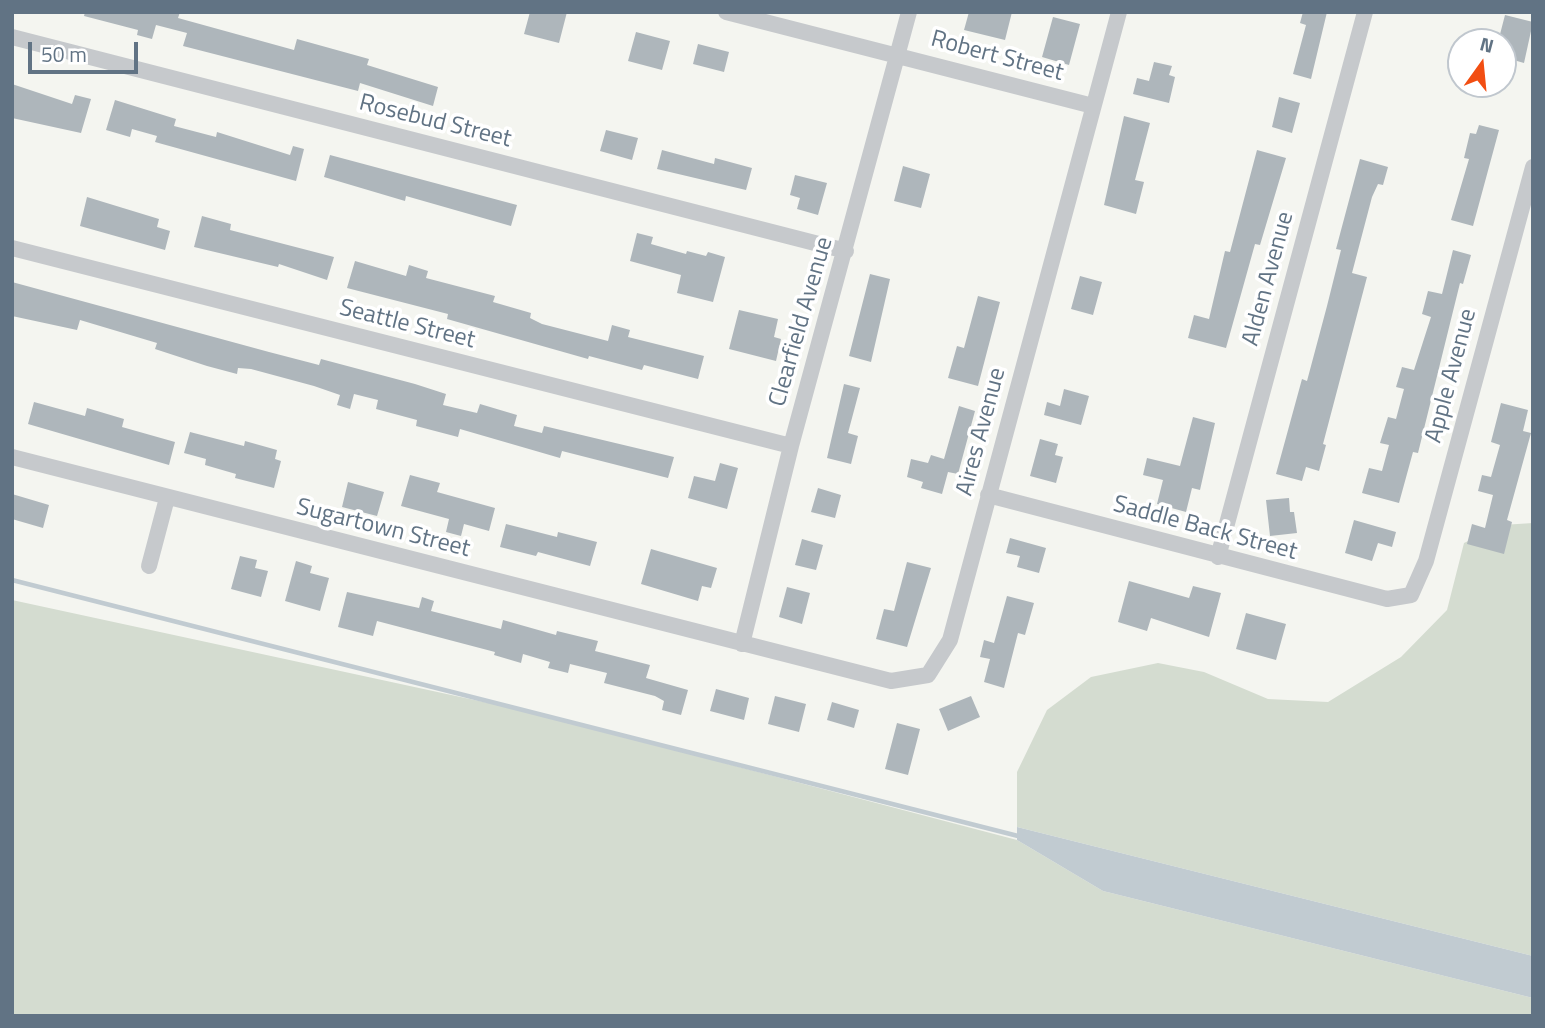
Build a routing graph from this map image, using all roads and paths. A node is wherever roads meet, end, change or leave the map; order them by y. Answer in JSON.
{"nodes":[{"id":1,"x":726,"y":12,"type":"edge"},
{"id":2,"x":909,"y":12,"type":"edge"},
{"id":3,"x":1119,"y":12,"type":"edge"},
{"id":4,"x":1365,"y":12,"type":"edge"},
{"id":5,"x":12,"y":37,"type":"edge"},
{"id":6,"x":898,"y":55,"type":"junction"},
{"id":7,"x":1093,"y":106,"type":"junction"},
{"id":8,"x":1533,"y":167,"type":"edge"},
{"id":9,"x":12,"y":248,"type":"edge"},
{"id":10,"x":846,"y":251,"type":"junction"},
{"id":11,"x":791,"y":446,"type":"junction"},
{"id":12,"x":12,"y":457,"type":"edge"},
{"id":13,"x":988,"y":495,"type":"junction"},
{"id":14,"x":167,"y":498,"type":"junction"},
{"id":15,"x":1218,"y":557,"type":"junction"},
{"id":16,"x":149,"y":566,"type":"dead end"},
{"id":17,"x":1411,"y":595,"type":"joint"},
{"id":18,"x":742,"y":644,"type":"junction"}],
"edges":[{"from":1,"to":6,"type":"street","name":"Robert Street"},
{"from":2,"to":6,"type":"street","name":"Clearfield Avenue"},
{"from":3,"to":7,"type":"street","name":"Aires Avenue"},
{"from":4,"to":15,"type":"street","name":"Alden Avenue"},
{"from":5,"to":10,"type":"street","name":"Rosebud Street"},
{"from":6,"to":7,"type":"street","name":"Robert Street"},
{"from":6,"to":10,"type":"street","name":"Clearfield Avenue"},
{"from":7,"to":13,"type":"street","name":"Aires Avenue"},
{"from":8,"to":17,"type":"street","name":"Apple Avenue"},
{"from":9,"to":11,"type":"street","name":"Seattle Street"},
{"from":10,"to":11,"type":"street","name":"Clearfield Avenue"},
{"from":11,"to":18,"type":"street","name":"Clearfield Avenue"},
{"from":12,"to":14,"type":"street","name":"Sugartown Street"},
{"from":13,"to":15,"type":"street","name":"Saddle Back Street"},
{"from":13,"to":18,"type":"street","name":"Aires Avenue"},
{"from":14,"to":16,"type":"street"},
{"from":14,"to":18,"type":"street","name":"Sugartown Street"},
{"from":15,"to":17,"type":"street","name":"Saddle Back Street"}]}
